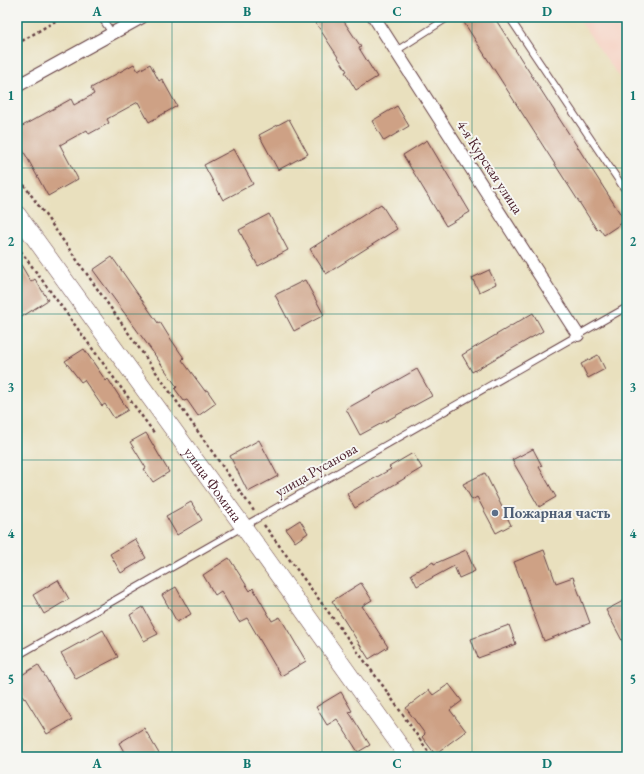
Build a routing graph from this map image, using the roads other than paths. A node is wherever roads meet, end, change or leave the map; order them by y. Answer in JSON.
{"nodes":[{"id":1,"x":101,"y":17,"type":"edge"},
{"id":2,"x":142,"y":17,"type":"edge"},
{"id":3,"x":374,"y":17,"type":"edge"},
{"id":4,"x":449,"y":17,"type":"edge"},
{"id":5,"x":510,"y":17,"type":"edge"},
{"id":6,"x":112,"y":33,"type":"junction"},
{"id":7,"x":396,"y":51,"type":"junction"},
{"id":8,"x":17,"y":86,"type":"edge"},
{"id":9,"x":627,"y":185,"type":"edge"},
{"id":10,"x":17,"y":214,"type":"edge"},
{"id":11,"x":627,"y":307,"type":"edge"},
{"id":12,"x":578,"y":335,"type":"junction"},
{"id":13,"x":243,"y":526,"type":"junction"},
{"id":14,"x":17,"y":656,"type":"edge"},
{"id":15,"x":408,"y":757,"type":"edge"}],
"edges":[{"from":1,"to":6,"type":"lane"},
{"from":2,"to":6,"type":"street"},
{"from":3,"to":7,"type":"street","name":"4-я Курская улица"},
{"from":4,"to":7,"type":"lane"},
{"from":5,"to":9,"type":"lane"},
{"from":6,"to":8,"type":"street"},
{"from":7,"to":12,"type":"street","name":"4-я Курская улица"},
{"from":10,"to":13,"type":"street","name":"улица Фомина"},
{"from":11,"to":12,"type":"lane","name":"улица Русанова"},
{"from":12,"to":13,"type":"lane","name":"улица Русанова"},
{"from":13,"to":14,"type":"lane","name":"улица Русанова"},
{"from":13,"to":15,"type":"street","name":"улица Фомина"}]}
